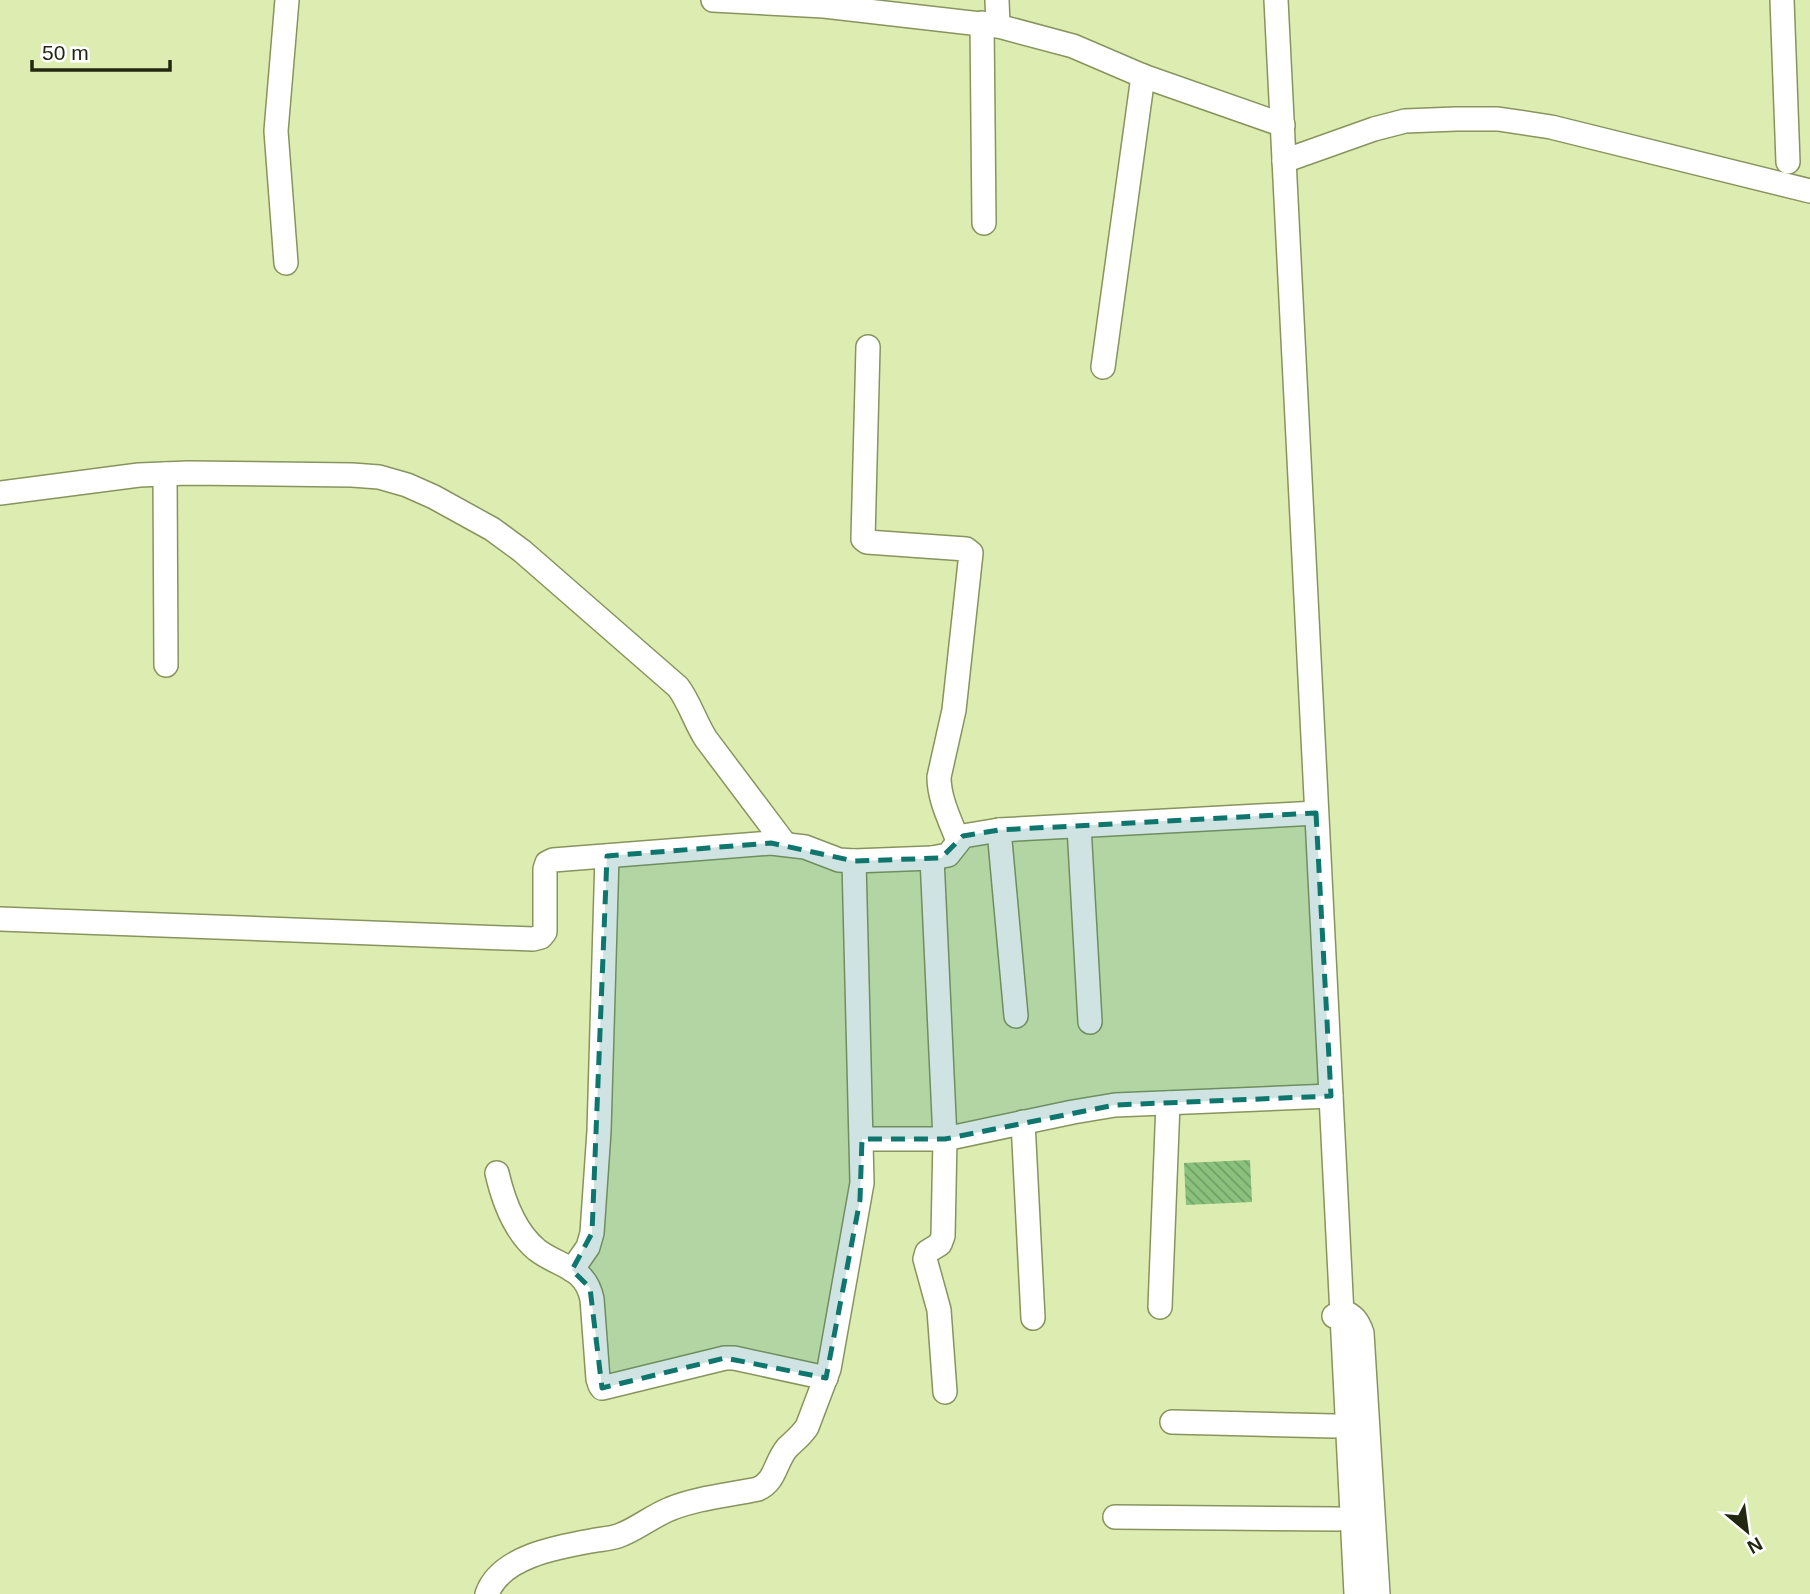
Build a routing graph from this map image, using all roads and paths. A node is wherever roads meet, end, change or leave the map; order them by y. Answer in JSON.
{"nodes":[{"id":1,"x":287,"y":0,"type":"edge"},
{"id":2,"x":713,"y":0,"type":"edge"},
{"id":3,"x":997,"y":0,"type":"edge"},
{"id":4,"x":1276,"y":0,"type":"edge"},
{"id":5,"x":1782,"y":0,"type":"edge"},
{"id":6,"x":990,"y":24,"type":"junction"},
{"id":7,"x":1143,"y":76,"type":"junction"},
{"id":8,"x":1283,"y":125,"type":"junction"},
{"id":9,"x":1284,"y":161,"type":"junction"},
{"id":10,"x":1788,"y":162,"type":"dead end"},
{"id":11,"x":1810,"y":191,"type":"edge"},
{"id":12,"x":984,"y":223,"type":"dead end"},
{"id":13,"x":286,"y":262,"type":"dead end"},
{"id":14,"x":868,"y":347,"type":"dead end"},
{"id":15,"x":1103,"y":368,"type":"dead end"},
{"id":16,"x":165,"y":474,"type":"junction"},
{"id":17,"x":0,"y":493,"type":"edge"},
{"id":18,"x":166,"y":665,"type":"dead end"},
{"id":19,"x":1316,"y":813,"type":"junction"},
{"id":20,"x":1079,"y":826,"type":"junction"},
{"id":21,"x":999,"y":830,"type":"junction"},
{"id":22,"x":958,"y":841,"type":"junction"},
{"id":23,"x":785,"y":844,"type":"junction"},
{"id":24,"x":607,"y":856,"type":"junction"},
{"id":25,"x":932,"y":858,"type":"junction"},
{"id":26,"x":854,"y":861,"type":"junction"},
{"id":27,"x":0,"y":919,"type":"edge"},
{"id":28,"x":1016,"y":1016,"type":"dead end"},
{"id":29,"x":1090,"y":1022,"type":"dead end"},
{"id":30,"x":1331,"y":1096,"type":"junction"},
{"id":31,"x":1168,"y":1103,"type":"junction"},
{"id":32,"x":1023,"y":1122,"type":"junction"},
{"id":33,"x":862,"y":1139,"type":"junction"},
{"id":34,"x":945,"y":1139,"type":"junction"},
{"id":35,"x":497,"y":1173,"type":"dead end"},
{"id":36,"x":572,"y":1270,"type":"junction"},
{"id":37,"x":1160,"y":1307,"type":"dead end"},
{"id":38,"x":1342,"y":1311,"type":"junction"},
{"id":39,"x":1033,"y":1318,"type":"dead end"},
{"id":40,"x":826,"y":1378,"type":"junction"},
{"id":41,"x":945,"y":1392,"type":"dead end"},
{"id":42,"x":1172,"y":1422,"type":"dead end"},
{"id":43,"x":1334,"y":1426,"type":"junction"},
{"id":44,"x":1115,"y":1517,"type":"dead end"},
{"id":45,"x":1338,"y":1519,"type":"junction"},
{"id":46,"x":487,"y":1594,"type":"edge"},
{"id":47,"x":1342,"y":1594,"type":"edge"},
{"id":48,"x":1356,"y":1594,"type":"edge"},
{"id":49,"x":1378,"y":1594,"type":"edge"}],
"edges":[{"from":1,"to":13,"type":"street"},
{"from":2,"to":6,"type":"street"},
{"from":3,"to":6,"type":"street"},
{"from":4,"to":8,"type":"street"},
{"from":5,"to":10,"type":"street"},
{"from":6,"to":7,"type":"street"},
{"from":6,"to":12,"type":"street"},
{"from":7,"to":8,"type":"street"},
{"from":7,"to":15,"type":"street"},
{"from":8,"to":9,"type":"street"},
{"from":9,"to":11,"type":"street"},
{"from":9,"to":19,"type":"street"},
{"from":14,"to":22,"type":"street"},
{"from":16,"to":17,"type":"street"},
{"from":16,"to":18,"type":"street"},
{"from":16,"to":23,"type":"street"},
{"from":19,"to":20,"type":"street"},
{"from":19,"to":30,"type":"street"},
{"from":20,"to":21,"type":"street"},
{"from":20,"to":29,"type":"street"},
{"from":21,"to":22,"type":"street"},
{"from":21,"to":28,"type":"street"},
{"from":22,"to":25,"type":"street"},
{"from":23,"to":24,"type":"street"},
{"from":23,"to":26,"type":"street"},
{"from":24,"to":27,"type":"street"},
{"from":24,"to":36,"type":"street"},
{"from":25,"to":26,"type":"street"},
{"from":25,"to":34,"type":"street"},
{"from":26,"to":33,"type":"street"},
{"from":30,"to":31,"type":"street"},
{"from":30,"to":38,"type":"street"},
{"from":31,"to":32,"type":"street"},
{"from":31,"to":37,"type":"street"},
{"from":32,"to":34,"type":"street"},
{"from":32,"to":39,"type":"street"},
{"from":33,"to":34,"type":"street"},
{"from":33,"to":40,"type":"street"},
{"from":34,"to":41,"type":"street"},
{"from":35,"to":36,"type":"street"},
{"from":36,"to":40,"type":"street"},
{"from":38,"to":43,"type":"street"},
{"from":38,"to":48,"type":"street"},
{"from":38,"to":49,"type":"street"},
{"from":40,"to":46,"type":"street"},
{"from":42,"to":43,"type":"street"},
{"from":43,"to":45,"type":"street"},
{"from":44,"to":45,"type":"street"},
{"from":45,"to":47,"type":"street"}]}
